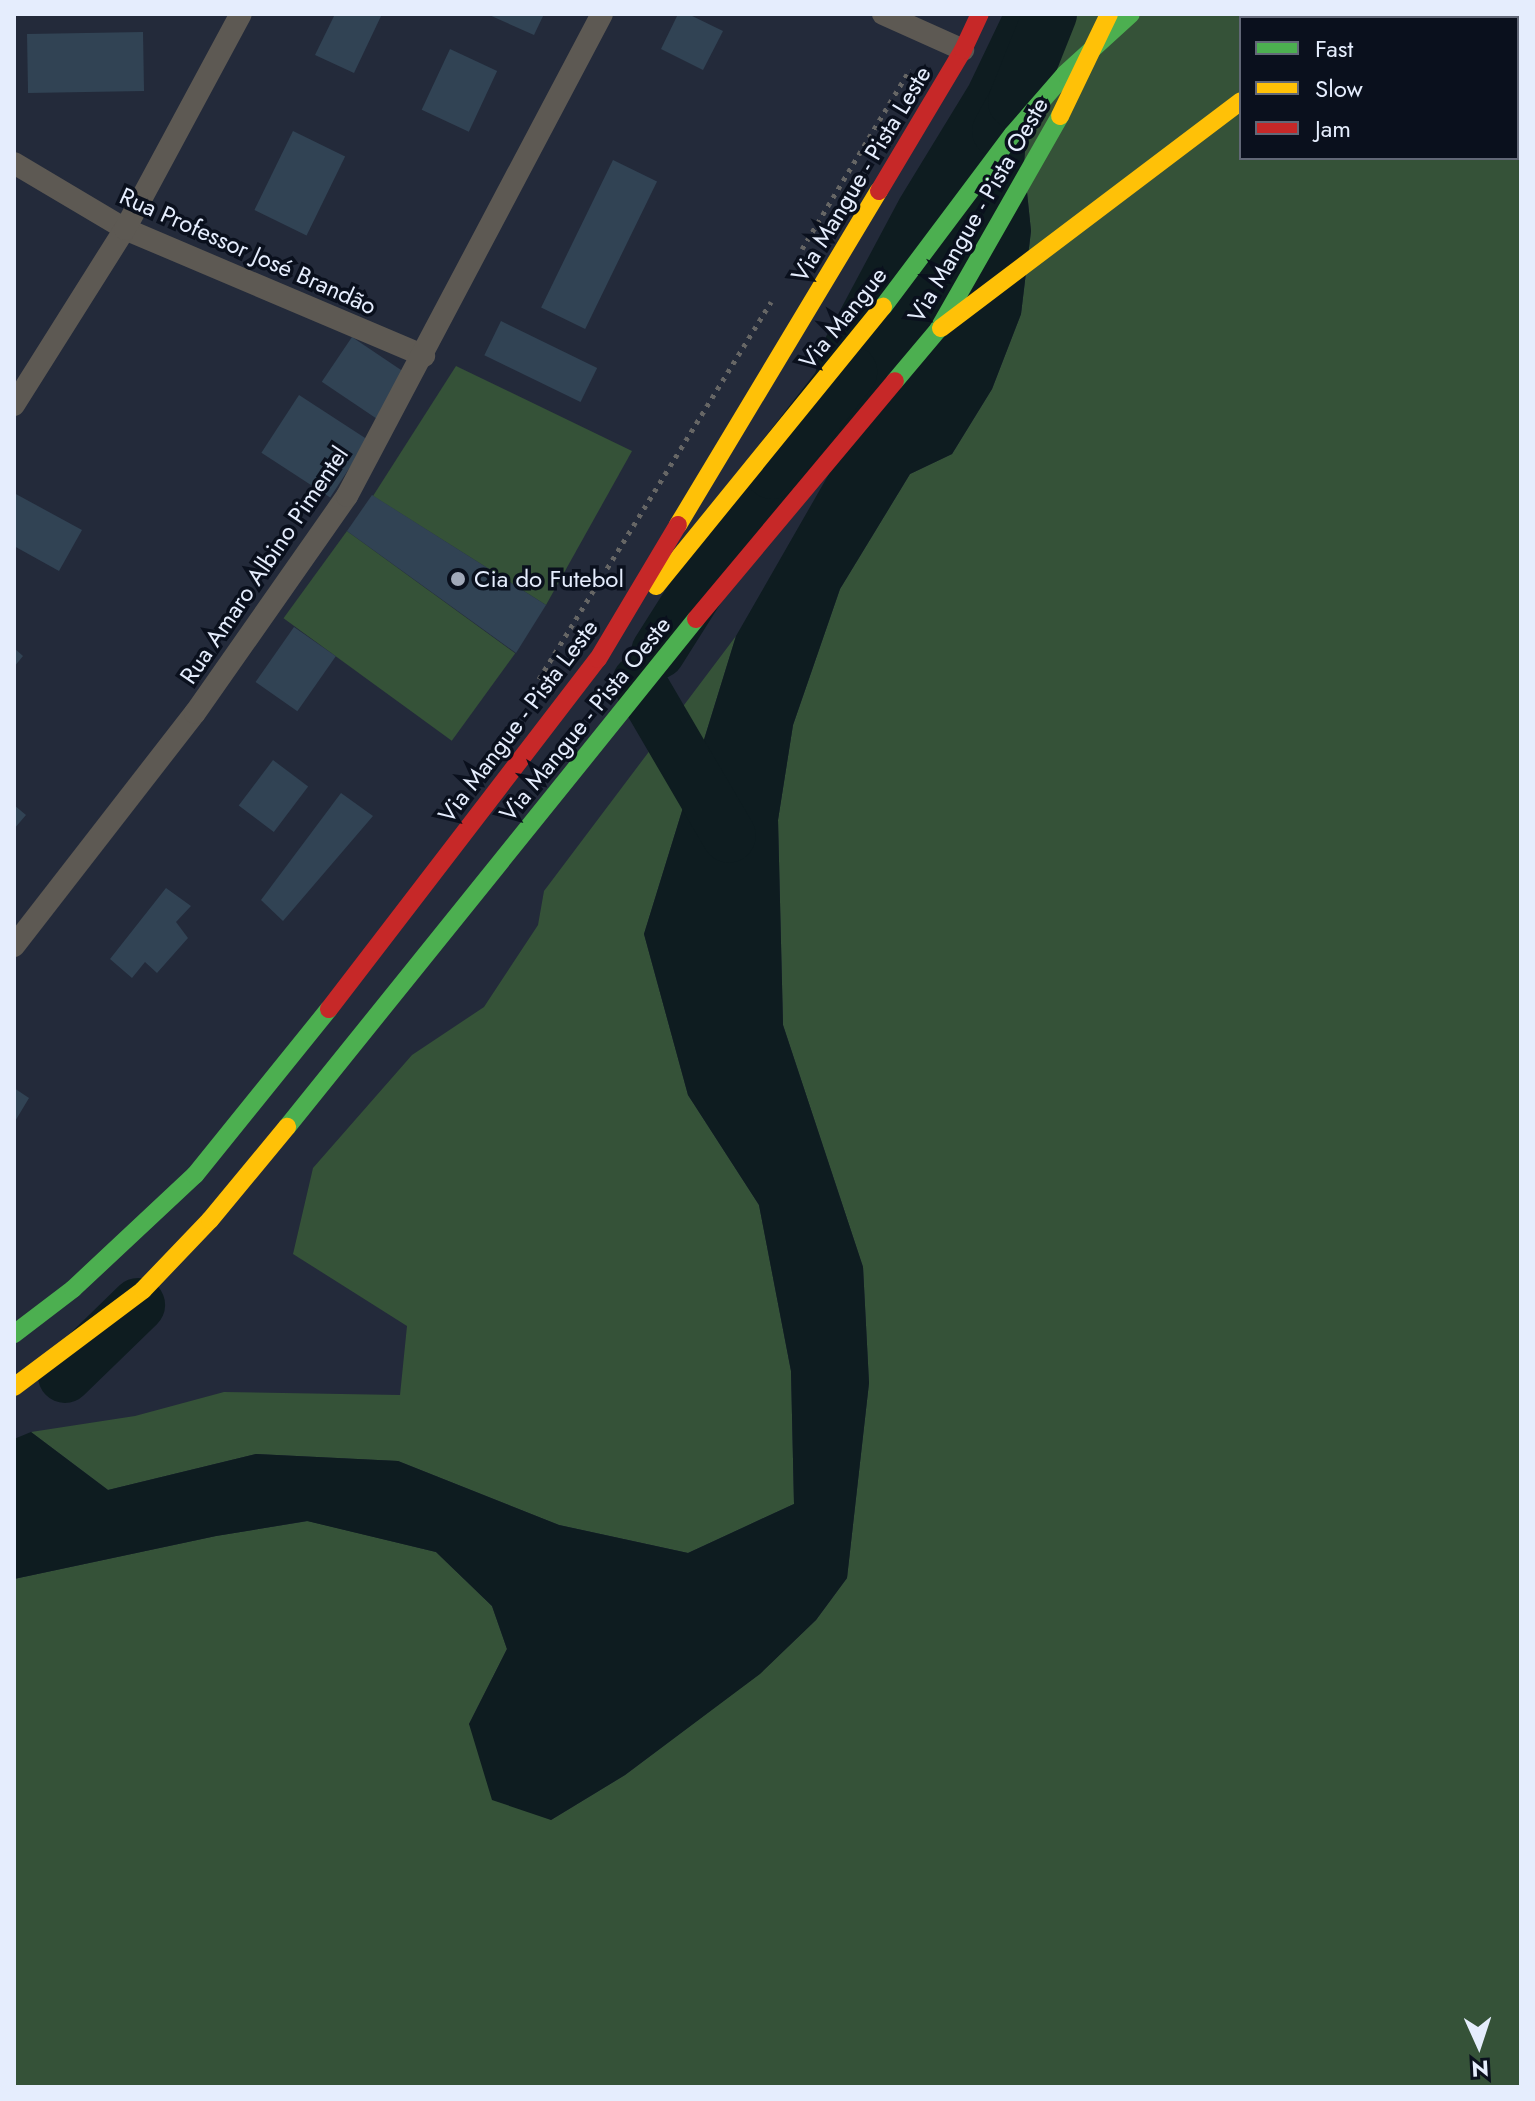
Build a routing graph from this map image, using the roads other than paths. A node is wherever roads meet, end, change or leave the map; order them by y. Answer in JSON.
{"nodes":[{"id":1,"x":241,"y":14,"type":"edge"},
{"id":2,"x":602,"y":14,"type":"edge"},
{"id":3,"x":883,"y":14,"type":"edge"},
{"id":4,"x":980,"y":14,"type":"edge"},
{"id":5,"x":1109,"y":14,"type":"edge"},
{"id":6,"x":1131,"y":14,"type":"edge"},
{"id":7,"x":963,"y":50,"type":"junction"},
{"id":8,"x":1239,"y":103,"type":"edge"},
{"id":9,"x":14,"y":163,"type":"edge"},
{"id":10,"x":125,"y":229,"type":"junction"},
{"id":11,"x":938,"y":330,"type":"junction"},
{"id":12,"x":424,"y":356,"type":"junction"},
{"id":13,"x":14,"y":405,"type":"edge"},
{"id":14,"x":598,"y":659,"type":"junction"},
{"id":15,"x":14,"y":946,"type":"edge"},
{"id":16,"x":14,"y":1334,"type":"edge"},
{"id":17,"x":14,"y":1387,"type":"edge"}],
"edges":[{"from":1,"to":10,"type":"street"},
{"from":2,"to":12,"type":"street","name":"Rua Amaro Albino Pimentel"},
{"from":3,"to":7,"type":"street"},
{"from":4,"to":7,"type":"main road","name":"Via Mangue - Pista Leste"},
{"from":5,"to":11,"type":"main road","name":"Via Mangue - Pista Oeste"},
{"from":6,"to":14,"type":"main road","name":"Via Mangue"},
{"from":7,"to":14,"type":"main road","name":"Via Mangue - Pista Leste"},
{"from":8,"to":11,"type":"main road"},
{"from":9,"to":10,"type":"street","name":"Rua Professor José Brandão"},
{"from":10,"to":12,"type":"street","name":"Rua Professor José Brandão"},
{"from":10,"to":13,"type":"street"},
{"from":11,"to":17,"type":"main road","name":"Via Mangue - Pista Oeste"},
{"from":12,"to":15,"type":"street","name":"Rua Amaro Albino Pimentel"},
{"from":14,"to":16,"type":"main road","name":"Via Mangue - Pista Leste"}]}
